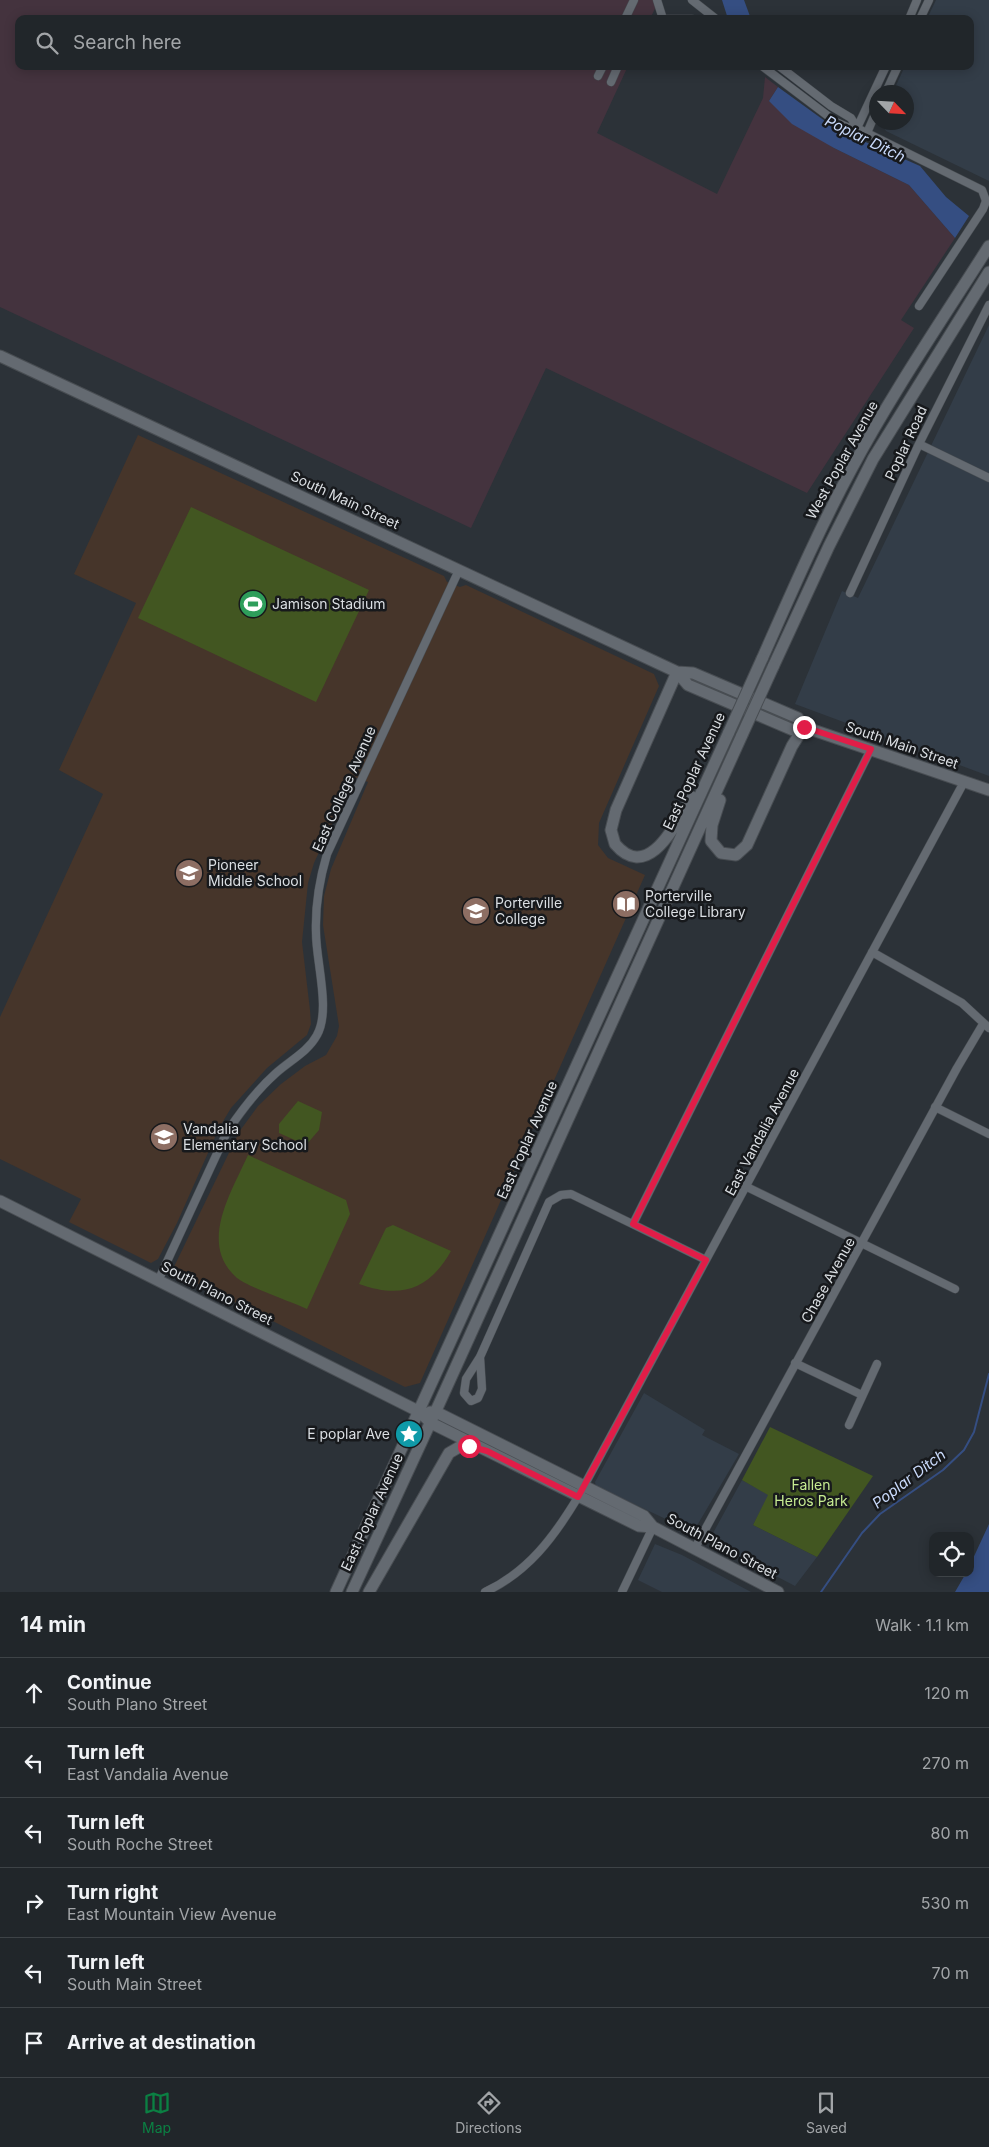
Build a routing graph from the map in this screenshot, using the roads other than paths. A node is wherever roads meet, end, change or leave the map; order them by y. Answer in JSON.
{"nodes":[{"id":1,"x":634,"y":0,"type":"edge"},
{"id":2,"x":657,"y":0,"type":"edge"},
{"id":3,"x":692,"y":0,"type":"edge"},
{"id":4,"x":917,"y":0,"type":"edge"},
{"id":5,"x":928,"y":0,"type":"edge"},
{"id":6,"x":627,"y":15,"type":"edge"},
{"id":7,"x":663,"y":15,"type":"edge"},
{"id":8,"x":711,"y":15,"type":"edge"},
{"id":9,"x":911,"y":15,"type":"edge"},
{"id":10,"x":922,"y":15,"type":"edge"},
{"id":11,"x":601,"y":70,"type":"edge"},
{"id":12,"x":616,"y":70,"type":"edge"},
{"id":13,"x":767,"y":70,"type":"edge"},
{"id":14,"x":784,"y":70,"type":"edge"},
{"id":15,"x":884,"y":70,"type":"edge"},
{"id":16,"x":896,"y":70,"type":"edge"},
{"id":17,"x":598,"y":76,"type":"dead end"},
{"id":18,"x":611,"y":82,"type":"dead end"},
{"id":19,"x":889,"y":85,"type":"edge"},
{"id":20,"x":857,"y":128,"type":"junction"},
{"id":21,"x":869,"y":128,"type":"edge"},
{"id":22,"x":867,"y":133,"type":"junction"},
{"id":23,"x":989,"y":246,"type":"edge"},
{"id":24,"x":989,"y":272,"type":"edge"},
{"id":25,"x":989,"y":305,"type":"edge"},
{"id":26,"x":919,"y":306,"type":"dead end"},
{"id":27,"x":0,"y":356,"type":"edge"},
{"id":28,"x":919,"y":444,"type":"junction"},
{"id":29,"x":989,"y":478,"type":"edge"},
{"id":30,"x":459,"y":570,"type":"junction"},
{"id":31,"x":850,"y":593,"type":"dead end"},
{"id":32,"x":678,"y":672,"type":"junction"},
{"id":33,"x":744,"y":700,"type":"joint"},
{"id":34,"x":755,"y":707,"type":"joint"},
{"id":35,"x":804,"y":727,"type":"junction"},
{"id":36,"x":742,"y":735,"type":"junction"},
{"id":37,"x":871,"y":749,"type":"junction"},
{"id":38,"x":714,"y":762,"type":"junction"},
{"id":39,"x":964,"y":782,"type":"junction"},
{"id":40,"x":989,"y":790,"type":"edge"},
{"id":41,"x":872,"y":952,"type":"junction"},
{"id":42,"x":986,"y":1026,"type":"edge"},
{"id":43,"x":935,"y":1107,"type":"junction"},
{"id":44,"x":989,"y":1134,"type":"edge"},
{"id":45,"x":747,"y":1188,"type":"junction"},
{"id":46,"x":0,"y":1201,"type":"edge"},
{"id":47,"x":633,"y":1224,"type":"junction"},
{"id":48,"x":862,"y":1243,"type":"junction"},
{"id":49,"x":706,"y":1260,"type":"junction"},
{"id":50,"x":158,"y":1281,"type":"junction"},
{"id":51,"x":954,"y":1288,"type":"dead end"},
{"id":52,"x":480,"y":1357,"type":"junction"},
{"id":53,"x":795,"y":1363,"type":"junction"},
{"id":54,"x":877,"y":1364,"type":"dead end"},
{"id":55,"x":862,"y":1394,"type":"junction"},
{"id":56,"x":420,"y":1412,"type":"junction"},
{"id":57,"x":436,"y":1412,"type":"junction"},
{"id":58,"x":430,"y":1423,"type":"junction"},
{"id":59,"x":849,"y":1425,"type":"dead end"},
{"id":60,"x":487,"y":1451,"type":"junction"},
{"id":61,"x":581,"y":1492,"type":"junction"},
{"id":62,"x":653,"y":1527,"type":"junction"},
{"id":63,"x":695,"y":1548,"type":"junction"},
{"id":64,"x":336,"y":1592,"type":"edge"},
{"id":65,"x":352,"y":1592,"type":"edge"},
{"id":66,"x":369,"y":1592,"type":"edge"},
{"id":67,"x":485,"y":1592,"type":"edge"},
{"id":68,"x":622,"y":1592,"type":"edge"},
{"id":69,"x":778,"y":1592,"type":"edge"}],
"edges":[{"from":1,"to":6,"type":"street"},
{"from":2,"to":7,"type":"street"},
{"from":3,"to":8,"type":"street"},
{"from":4,"to":9,"type":"street"},
{"from":5,"to":10,"type":"street"},
{"from":11,"to":17,"type":"street"},
{"from":12,"to":18,"type":"street"},
{"from":13,"to":20,"type":"street"},
{"from":14,"to":20,"type":"street"},
{"from":15,"to":20,"type":"street"},
{"from":16,"to":19,"type":"street"},
{"from":20,"to":22,"type":"street"},
{"from":21,"to":22,"type":"street"},
{"from":22,"to":26,"type":"street"},
{"from":23,"to":33,"type":"main road","name":"West Poplar Avenue","bridge":true},
{"from":24,"to":34,"type":"main road","name":"West Poplar Avenue","bridge":true},
{"from":25,"to":28,"type":"street","name":"Poplar Road"},
{"from":27,"to":30,"type":"main road","name":"South Main Street"},
{"from":28,"to":29,"type":"street"},
{"from":28,"to":31,"type":"street","name":"Poplar Road"},
{"from":30,"to":32,"type":"main road","name":"South Main Street"},
{"from":30,"to":50,"type":"street","name":"East College Avenue"},
{"from":32,"to":35,"type":"main road","name":"South Main Street"},
{"from":32,"to":38,"type":"main road"},
{"from":33,"to":38,"type":"main road","name":"East Poplar Avenue","bridge":true},
{"from":34,"to":36,"type":"main road","name":"East Poplar Avenue","bridge":true},
{"from":35,"to":36,"type":"main road"},
{"from":35,"to":37,"type":"main road","name":"South Main Street"},
{"from":36,"to":57,"type":"main road","name":"East Poplar Avenue"},
{"from":37,"to":39,"type":"main road","name":"South Main Street"},
{"from":37,"to":47,"type":"street"},
{"from":38,"to":56,"type":"main road","name":"East Poplar Avenue"},
{"from":39,"to":40,"type":"main road","name":"South Main Street"},
{"from":39,"to":41,"type":"street","name":"East Vandalia Avenue"},
{"from":41,"to":42,"type":"street"},
{"from":41,"to":45,"type":"street","name":"East Vandalia Avenue"},
{"from":42,"to":43,"type":"street","name":"Chase Avenue"},
{"from":43,"to":44,"type":"street"},
{"from":43,"to":48,"type":"street","name":"Chase Avenue"},
{"from":45,"to":48,"type":"street"},
{"from":45,"to":49,"type":"street","name":"East Vandalia Avenue"},
{"from":46,"to":50,"type":"main road","name":"South Plano Street"},
{"from":47,"to":49,"type":"street"},
{"from":47,"to":52,"type":"street"},
{"from":48,"to":51,"type":"street"},
{"from":48,"to":53,"type":"street","name":"Chase Avenue"},
{"from":49,"to":61,"type":"street","name":"East Vandalia Avenue"},
{"from":50,"to":56,"type":"main road","name":"South Plano Street"},
{"from":52,"to":52,"type":"street"},
{"from":53,"to":55,"type":"street"},
{"from":53,"to":63,"type":"street","name":"Chase Avenue"},
{"from":54,"to":55,"type":"street"},
{"from":55,"to":59,"type":"street"},
{"from":56,"to":57,"type":"main road","name":"South Plano Street"},
{"from":56,"to":58,"type":"main road","name":"South Plano Street"},
{"from":56,"to":64,"type":"main road","name":"East Poplar Avenue"},
{"from":57,"to":58,"type":"main road","name":"East Poplar Avenue"},
{"from":57,"to":61,"type":"main road","name":"South Plano Street"},
{"from":58,"to":60,"type":"main road","name":"South Plano Street"},
{"from":58,"to":65,"type":"main road","name":"East Poplar Avenue"},
{"from":60,"to":61,"type":"main road","name":"South Plano Street"},
{"from":60,"to":66,"type":"main road"},
{"from":61,"to":62,"type":"main road","name":"South Plano Street"},
{"from":61,"to":67,"type":"street","name":"East Vandalia Avenue"},
{"from":62,"to":63,"type":"main road","name":"South Plano Street"},
{"from":62,"to":68,"type":"street"},
{"from":63,"to":69,"type":"main road","name":"South Plano Street"}]}
